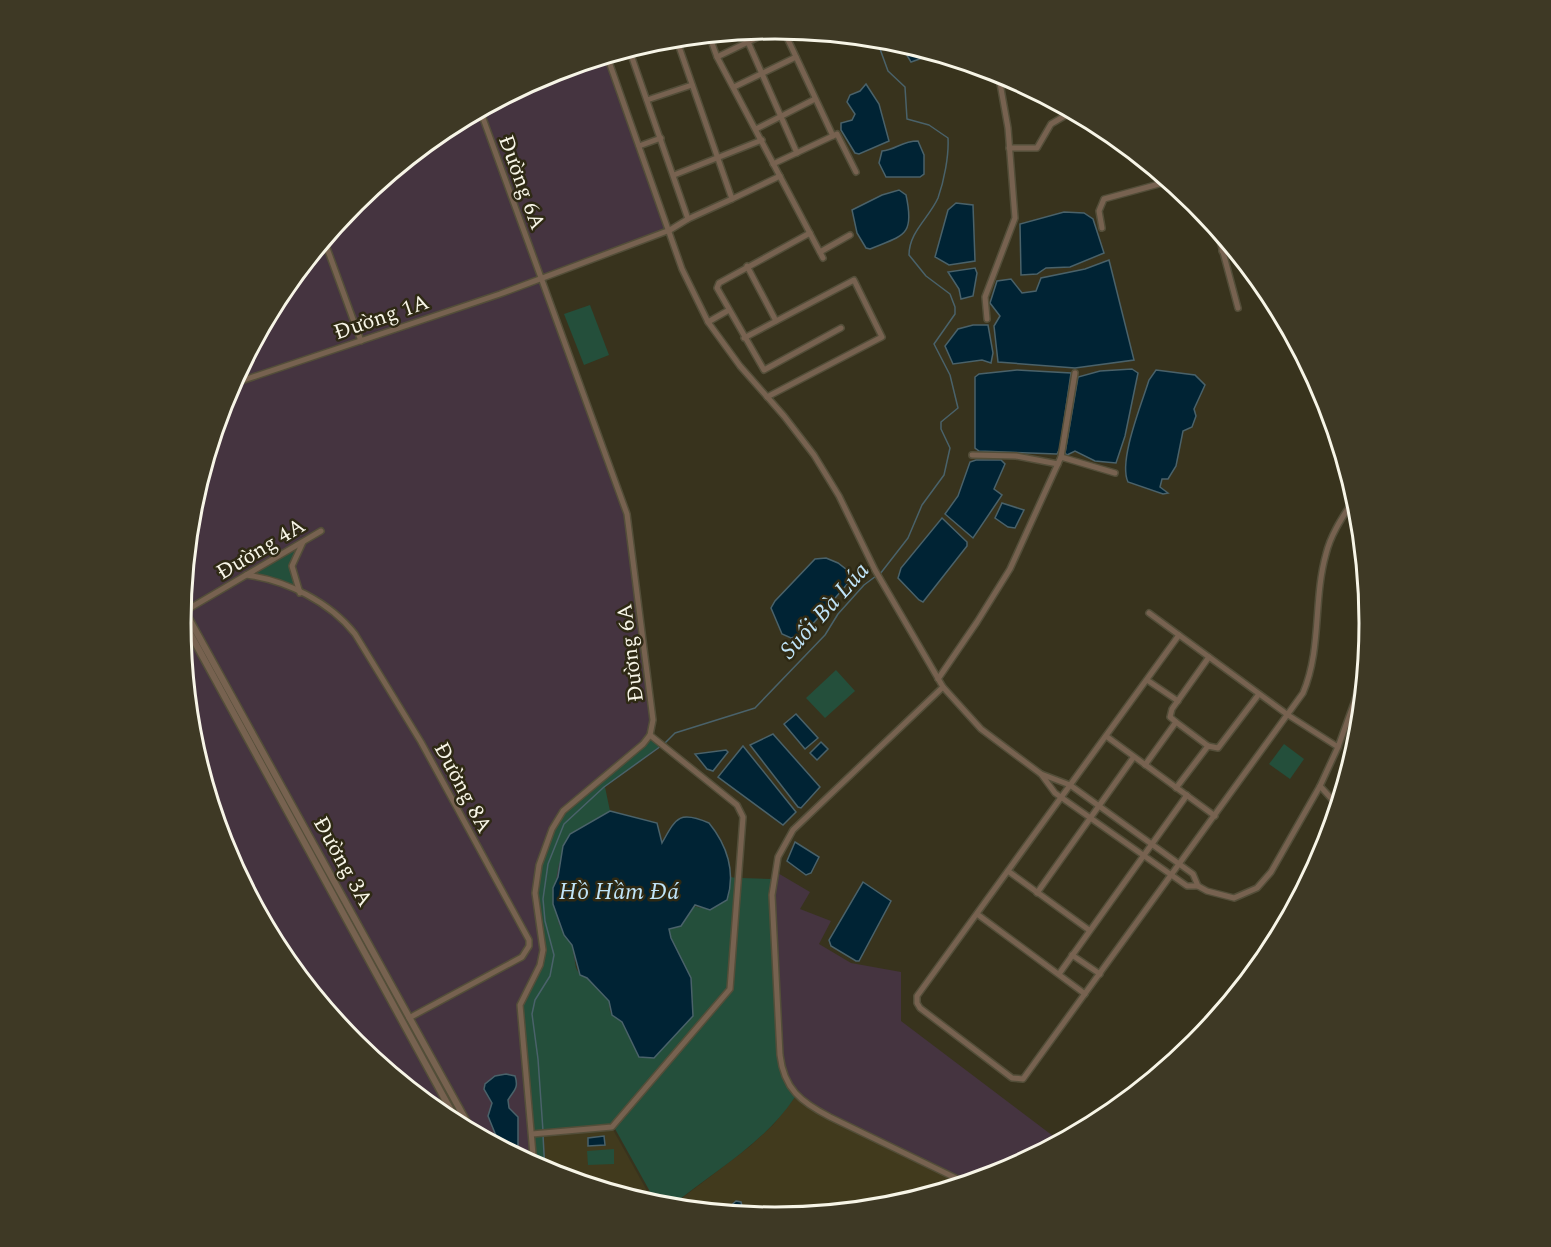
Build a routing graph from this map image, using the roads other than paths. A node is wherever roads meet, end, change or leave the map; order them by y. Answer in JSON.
{"nodes":[{"id":1,"x":788,"y":39,"type":"edge"},
{"id":2,"x":753,"y":40,"type":"edge"},
{"id":3,"x":748,"y":42,"type":"junction"},
{"id":4,"x":712,"y":43,"type":"edge"},
{"id":5,"x":678,"y":47,"type":"edge"},
{"id":6,"x":632,"y":57,"type":"edge"},
{"id":7,"x":717,"y":57,"type":"junction"},
{"id":8,"x":796,"y":57,"type":"junction"},
{"id":9,"x":610,"y":63,"type":"edge"},
{"id":10,"x":762,"y":73,"type":"junction"},
{"id":11,"x":1000,"y":83,"type":"edge"},
{"id":12,"x":692,"y":85,"type":"junction"},
{"id":13,"x":734,"y":87,"type":"junction"},
{"id":14,"x":815,"y":99,"type":"junction"},
{"id":15,"x":647,"y":100,"type":"junction"},
{"id":16,"x":781,"y":116,"type":"junction"},
{"id":17,"x":1066,"y":116,"type":"edge"},
{"id":18,"x":483,"y":117,"type":"edge"},
{"id":19,"x":756,"y":129,"type":"junction"},
{"id":20,"x":833,"y":136,"type":"junction"},
{"id":21,"x":661,"y":138,"type":"junction"},
{"id":22,"x":762,"y":140,"type":"junction"},
{"id":23,"x":639,"y":146,"type":"junction"},
{"id":24,"x":1009,"y":148,"type":"junction"},
{"id":25,"x":797,"y":153,"type":"junction"},
{"id":26,"x":717,"y":158,"type":"junction"},
{"id":27,"x":773,"y":164,"type":"junction"},
{"id":28,"x":855,"y":172,"type":"dead end"},
{"id":29,"x":674,"y":175,"type":"junction"},
{"id":30,"x":780,"y":176,"type":"junction"},
{"id":31,"x":1160,"y":184,"type":"edge"},
{"id":32,"x":732,"y":199,"type":"junction"},
{"id":33,"x":688,"y":219,"type":"junction"},
{"id":34,"x":1102,"y":228,"type":"dead end"},
{"id":35,"x":670,"y":230,"type":"junction"},
{"id":36,"x":810,"y":233,"type":"junction"},
{"id":37,"x":850,"y":235,"type":"dead end"},
{"id":38,"x":1221,"y":245,"type":"edge"},
{"id":39,"x":327,"y":249,"type":"edge"},
{"id":40,"x":1222,"y":251,"type":"joint"},
{"id":41,"x":747,"y":266,"type":"junction"},
{"id":42,"x":541,"y":279,"type":"junction"},
{"id":43,"x":1238,"y":308,"type":"dead end"},
{"id":44,"x":729,"y":310,"type":"junction"},
{"id":45,"x":987,"y":319,"type":"dead end"},
{"id":46,"x":776,"y":321,"type":"junction"},
{"id":47,"x":708,"y":322,"type":"junction"},
{"id":48,"x":841,"y":328,"type":"dead end"},
{"id":49,"x":744,"y":338,"type":"junction"},
{"id":50,"x":361,"y":341,"type":"junction"},
{"id":51,"x":1075,"y":374,"type":"dead end"},
{"id":52,"x":244,"y":380,"type":"edge"},
{"id":53,"x":767,"y":397,"type":"junction"},
{"id":54,"x":972,"y":455,"type":"dead end"},
{"id":55,"x":1061,"y":457,"type":"junction"},
{"id":56,"x":1058,"y":464,"type":"junction"},
{"id":57,"x":1115,"y":473,"type":"dead end"},
{"id":58,"x":1349,"y":508,"type":"edge"},
{"id":59,"x":321,"y":531,"type":"dead end"},
{"id":60,"x":303,"y":541,"type":"junction"},
{"id":61,"x":246,"y":574,"type":"junction"},
{"id":62,"x":300,"y":593,"type":"junction"},
{"id":63,"x":191,"y":606,"type":"edge"},
{"id":64,"x":1149,"y":613,"type":"dead end"},
{"id":65,"x":191,"y":629,"type":"edge"},
{"id":66,"x":1179,"y":635,"type":"junction"},
{"id":67,"x":1209,"y":657,"type":"junction"},
{"id":68,"x":938,"y":679,"type":"junction"},
{"id":69,"x":1147,"y":680,"type":"junction"},
{"id":70,"x":943,"y":687,"type":"junction"},
{"id":71,"x":1259,"y":694,"type":"junction"},
{"id":72,"x":1355,"y":700,"type":"edge"},
{"id":73,"x":1178,"y":701,"type":"junction"},
{"id":74,"x":1288,"y":715,"type":"junction"},
{"id":75,"x":1176,"y":722,"type":"junction"},
{"id":76,"x":1106,"y":736,"type":"junction"},
{"id":77,"x":653,"y":737,"type":"junction"},
{"id":78,"x":1208,"y":746,"type":"junction"},
{"id":79,"x":1338,"y":747,"type":"junction"},
{"id":80,"x":1133,"y":758,"type":"junction"},
{"id":81,"x":1145,"y":765,"type":"junction"},
{"id":82,"x":1041,"y":774,"type":"junction"},
{"id":83,"x":1064,"y":781,"type":"junction"},
{"id":84,"x":1070,"y":785,"type":"junction"},
{"id":85,"x":1320,"y":786,"type":"junction"},
{"id":86,"x":1176,"y":788,"type":"junction"},
{"id":87,"x":1055,"y":793,"type":"junction"},
{"id":88,"x":1187,"y":795,"type":"junction"},
{"id":89,"x":1061,"y":798,"type":"junction"},
{"id":90,"x":1332,"y":800,"type":"edge"},
{"id":91,"x":1099,"y":806,"type":"junction"},
{"id":92,"x":1215,"y":816,"type":"junction"},
{"id":93,"x":1090,"y":818,"type":"junction"},
{"id":94,"x":1151,"y":844,"type":"junction"},
{"id":95,"x":1143,"y":855,"type":"junction"},
{"id":96,"x":1180,"y":864,"type":"junction"},
{"id":97,"x":1008,"y":871,"type":"junction"},
{"id":98,"x":1172,"y":876,"type":"junction"},
{"id":99,"x":1198,"y":886,"type":"junction"},
{"id":100,"x":1037,"y":893,"type":"junction"},
{"id":101,"x":977,"y":914,"type":"junction"},
{"id":102,"x":1089,"y":930,"type":"junction"},
{"id":103,"x":1072,"y":955,"type":"junction"},
{"id":104,"x":1059,"y":974,"type":"junction"},
{"id":105,"x":1100,"y":975,"type":"junction"},
{"id":106,"x":1085,"y":994,"type":"junction"},
{"id":107,"x":406,"y":1020,"type":"junction"},
{"id":108,"x":451,"y":1109,"type":"edge"},
{"id":109,"x":464,"y":1117,"type":"edge"},
{"id":110,"x":534,"y":1134,"type":"junction"},
{"id":111,"x":534,"y":1156,"type":"edge"},
{"id":112,"x":957,"y":1179,"type":"edge"}],
"edges":[{"from":1,"to":8,"type":"street"},
{"from":2,"to":3,"type":"street"},
{"from":3,"to":7,"type":"street"},
{"from":3,"to":10,"type":"street"},
{"from":4,"to":7,"type":"street"},
{"from":5,"to":12,"type":"street"},
{"from":6,"to":15,"type":"street"},
{"from":7,"to":13,"type":"street"},
{"from":8,"to":10,"type":"street"},
{"from":8,"to":14,"type":"street"},
{"from":9,"to":23,"type":"street"},
{"from":10,"to":13,"type":"street"},
{"from":10,"to":16,"type":"street"},
{"from":11,"to":24,"type":"street"},
{"from":12,"to":15,"type":"street"},
{"from":12,"to":26,"type":"street"},
{"from":13,"to":19,"type":"street"},
{"from":14,"to":16,"type":"street"},
{"from":14,"to":20,"type":"street"},
{"from":15,"to":21,"type":"street"},
{"from":16,"to":19,"type":"street"},
{"from":16,"to":25,"type":"street"},
{"from":17,"to":24,"type":"street"},
{"from":18,"to":42,"type":"street","name":"Đường 6A"},
{"from":19,"to":22,"type":"street"},
{"from":20,"to":25,"type":"street"},
{"from":20,"to":28,"type":"street"},
{"from":21,"to":23,"type":"street"},
{"from":21,"to":29,"type":"street"},
{"from":22,"to":26,"type":"street"},
{"from":22,"to":27,"type":"street"},
{"from":23,"to":35,"type":"street"},
{"from":24,"to":45,"type":"street"},
{"from":25,"to":27,"type":"street"},
{"from":26,"to":29,"type":"street"},
{"from":26,"to":32,"type":"street"},
{"from":27,"to":30,"type":"street"},
{"from":29,"to":33,"type":"street"},
{"from":30,"to":32,"type":"street","name":"Đường 1A"},
{"from":30,"to":36,"type":"street"},
{"from":31,"to":34,"type":"street"},
{"from":32,"to":33,"type":"street","name":"Đường 1A"},
{"from":33,"to":35,"type":"street","name":"Đường 1A"},
{"from":35,"to":42,"type":"street","name":"Đường 1A"},
{"from":35,"to":47,"type":"street"},
{"from":36,"to":37,"type":"street"},
{"from":36,"to":41,"type":"street"},
{"from":38,"to":40,"type":"street"},
{"from":39,"to":50,"type":"street"},
{"from":40,"to":43,"type":"street"},
{"from":41,"to":44,"type":"street"},
{"from":41,"to":46,"type":"street"},
{"from":42,"to":50,"type":"street","name":"Đường 1A"},
{"from":42,"to":77,"type":"street","name":"Đường 6A"},
{"from":44,"to":47,"type":"street"},
{"from":44,"to":49,"type":"street"},
{"from":46,"to":49,"type":"street"},
{"from":46,"to":53,"type":"street"},
{"from":47,"to":53,"type":"street"},
{"from":48,"to":49,"type":"street"},
{"from":50,"to":52,"type":"street","name":"Đường 1A"},
{"from":51,"to":55,"type":"street"},
{"from":53,"to":68,"type":"street"},
{"from":54,"to":56,"type":"street"},
{"from":55,"to":56,"type":"street"},
{"from":55,"to":57,"type":"street"},
{"from":56,"to":68,"type":"street"},
{"from":58,"to":74,"type":"street"},
{"from":59,"to":60,"type":"street","name":"Đường 4A"},
{"from":60,"to":61,"type":"street","name":"Đường 4A"},
{"from":60,"to":62,"type":"street"},
{"from":61,"to":62,"type":"street","name":"Đường 8A"},
{"from":61,"to":63,"type":"street","name":"Đường 4A"},
{"from":62,"to":107,"type":"street","name":"Đường 8A"},
{"from":64,"to":66,"type":"street"},
{"from":65,"to":107,"type":"street","name":"Đường 3A"},
{"from":66,"to":67,"type":"street"},
{"from":66,"to":69,"type":"street"},
{"from":67,"to":71,"type":"street"},
{"from":67,"to":73,"type":"street"},
{"from":68,"to":70,"type":"street"},
{"from":69,"to":73,"type":"street"},
{"from":69,"to":76,"type":"street"},
{"from":70,"to":82,"type":"street"},
{"from":70,"to":112,"type":"street"},
{"from":71,"to":74,"type":"street"},
{"from":71,"to":78,"type":"street"},
{"from":72,"to":79,"type":"street"},
{"from":73,"to":75,"type":"street"},
{"from":74,"to":79,"type":"street"},
{"from":74,"to":92,"type":"street"},
{"from":75,"to":78,"type":"street"},
{"from":75,"to":81,"type":"street"},
{"from":76,"to":80,"type":"street"},
{"from":76,"to":84,"type":"street"},
{"from":77,"to":110,"type":"street"},
{"from":77,"to":110,"type":"street"},
{"from":78,"to":86,"type":"street"},
{"from":79,"to":85,"type":"street"},
{"from":80,"to":81,"type":"street"},
{"from":80,"to":91,"type":"street"},
{"from":81,"to":86,"type":"street"},
{"from":82,"to":83,"type":"street"},
{"from":82,"to":87,"type":"street"},
{"from":83,"to":84,"type":"street"},
{"from":83,"to":87,"type":"street"},
{"from":84,"to":89,"type":"street"},
{"from":84,"to":91,"type":"street"},
{"from":85,"to":90,"type":"street"},
{"from":85,"to":99,"type":"street"},
{"from":86,"to":88,"type":"street"},
{"from":87,"to":89,"type":"street"},
{"from":88,"to":92,"type":"street"},
{"from":88,"to":94,"type":"street"},
{"from":89,"to":93,"type":"street"},
{"from":89,"to":97,"type":"street"},
{"from":91,"to":93,"type":"street"},
{"from":91,"to":94,"type":"street"},
{"from":92,"to":96,"type":"street"},
{"from":93,"to":95,"type":"street"},
{"from":93,"to":100,"type":"street"},
{"from":94,"to":95,"type":"street"},
{"from":94,"to":96,"type":"street"},
{"from":95,"to":98,"type":"street"},
{"from":95,"to":102,"type":"street"},
{"from":96,"to":98,"type":"street"},
{"from":96,"to":99,"type":"street"},
{"from":97,"to":100,"type":"street"},
{"from":97,"to":101,"type":"street"},
{"from":98,"to":99,"type":"street"},
{"from":98,"to":105,"type":"street"},
{"from":100,"to":102,"type":"street"},
{"from":101,"to":104,"type":"street"},
{"from":101,"to":106,"type":"street"},
{"from":102,"to":103,"type":"street"},
{"from":103,"to":104,"type":"street"},
{"from":103,"to":105,"type":"street"},
{"from":104,"to":106,"type":"street"},
{"from":105,"to":106,"type":"street"},
{"from":107,"to":108,"type":"street","name":"Đường 3A"},
{"from":107,"to":109,"type":"street","name":"Đường 3A"},
{"from":110,"to":111,"type":"street"}]}
